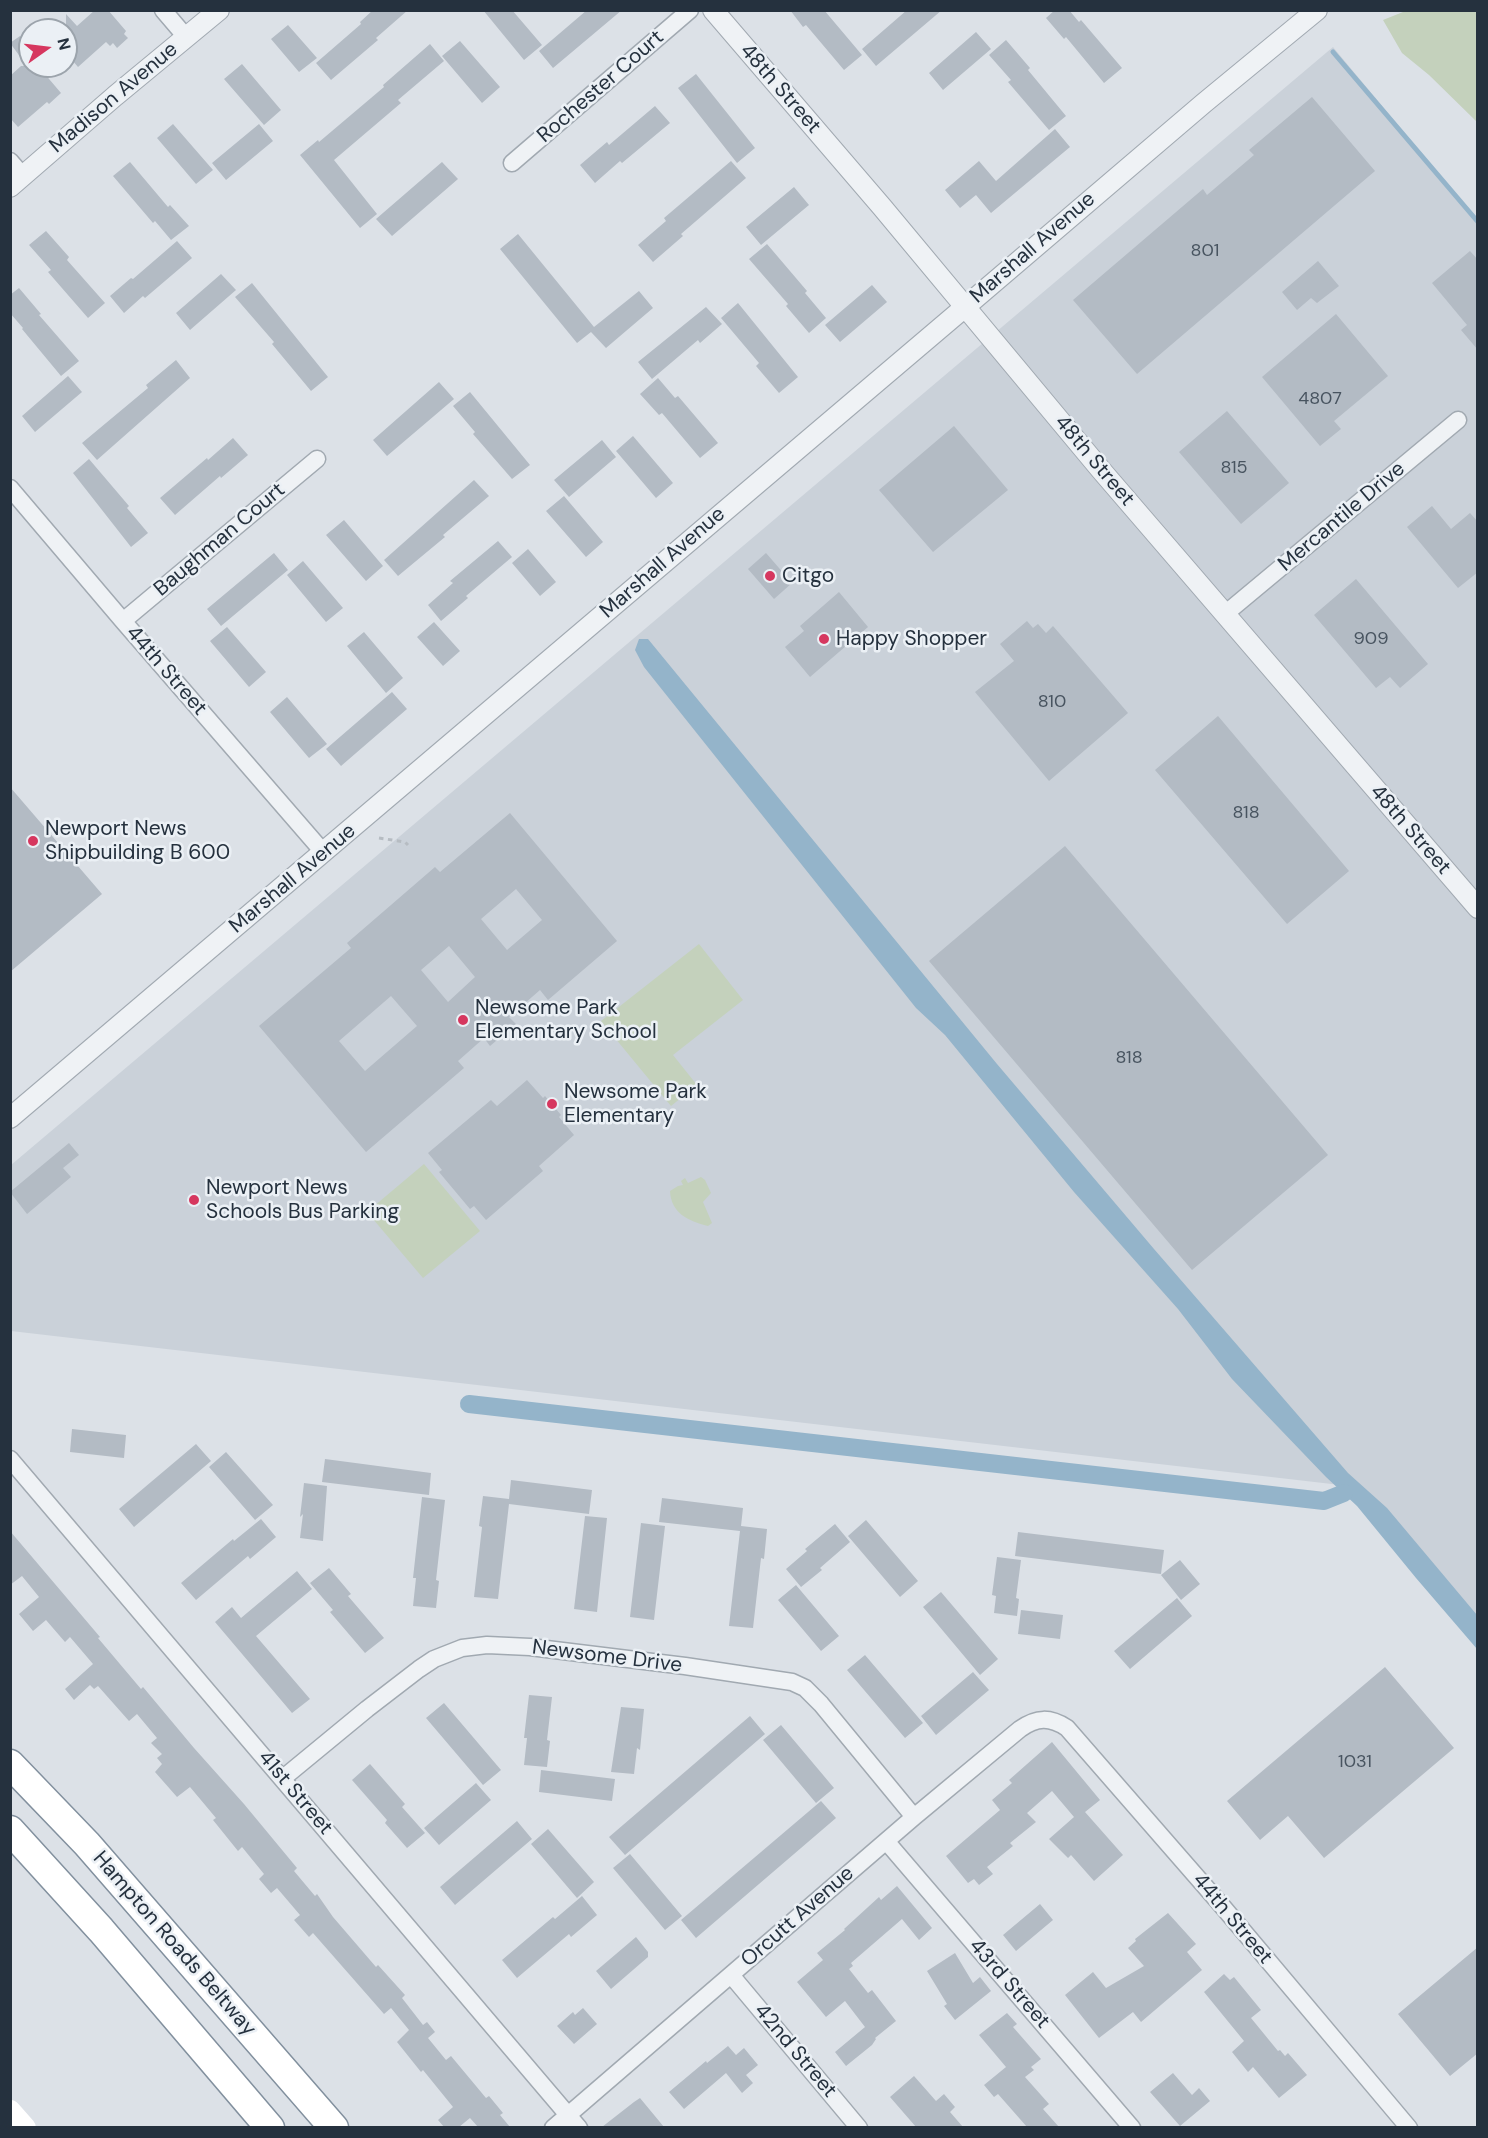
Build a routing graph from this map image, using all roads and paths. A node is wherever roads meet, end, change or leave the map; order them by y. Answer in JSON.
{"nodes":[{"id":1,"x":163,"y":10,"type":"edge"},
{"id":2,"x":219,"y":10,"type":"edge"},
{"id":3,"x":690,"y":10,"type":"edge"},
{"id":4,"x":713,"y":10,"type":"edge"},
{"id":5,"x":1317,"y":10,"type":"edge"},
{"id":6,"x":186,"y":37,"type":"junction"},
{"id":7,"x":512,"y":164,"type":"dead end"},
{"id":8,"x":15,"y":175,"type":"edge"},
{"id":9,"x":965,"y":307,"type":"junction"},
{"id":10,"x":1458,"y":420,"type":"dead end"},
{"id":11,"x":317,"y":459,"type":"dead end"},
{"id":12,"x":10,"y":488,"type":"edge"},
{"id":13,"x":1226,"y":614,"type":"junction"},
{"id":14,"x":123,"y":621,"type":"junction"},
{"id":15,"x":379,"y":838,"type":"dead end"},
{"id":16,"x":408,"y":845,"type":"dead end"},
{"id":17,"x":324,"y":853,"type":"junction"},
{"id":18,"x":1478,"y":908,"type":"edge"},
{"id":19,"x":10,"y":1118,"type":"edge"},
{"id":20,"x":10,"y":1459,"type":"edge"},
{"id":21,"x":1049,"y":1719,"type":"joint"},
{"id":22,"x":10,"y":1764,"type":"edge"},
{"id":23,"x":282,"y":1779,"type":"junction"},
{"id":24,"x":914,"y":1817,"type":"junction"},
{"id":25,"x":10,"y":1830,"type":"edge"},
{"id":26,"x":886,"y":1841,"type":"junction"},
{"id":27,"x":731,"y":1975,"type":"junction"},
{"id":28,"x":10,"y":2110,"type":"edge"},
{"id":29,"x":568,"y":2114,"type":"junction"},
{"id":30,"x":331,"y":2123,"type":"edge"},
{"id":31,"x":25,"y":2127,"type":"edge"},
{"id":32,"x":270,"y":2127,"type":"edge"},
{"id":33,"x":553,"y":2127,"type":"edge"},
{"id":34,"x":579,"y":2127,"type":"edge"},
{"id":35,"x":859,"y":2127,"type":"edge"},
{"id":36,"x":1132,"y":2127,"type":"edge"},
{"id":37,"x":1409,"y":2127,"type":"edge"}],
"edges":[{"from":1,"to":6,"type":"street"},
{"from":2,"to":6,"type":"street","name":"Madison Avenue"},
{"from":3,"to":7,"type":"street","name":"Rochester Court"},
{"from":4,"to":9,"type":"street","name":"48th Street"},
{"from":5,"to":9,"type":"street","name":"Marshall Avenue"},
{"from":6,"to":8,"type":"street","name":"Madison Avenue"},
{"from":9,"to":13,"type":"street","name":"48th Street"},
{"from":9,"to":17,"type":"street","name":"Marshall Avenue"},
{"from":10,"to":13,"type":"street","name":"Mercantile Drive"},
{"from":11,"to":14,"type":"street","name":"Baughman Court"},
{"from":12,"to":14,"type":"street","name":"44th Street"},
{"from":13,"to":18,"type":"street","name":"48th Street"},
{"from":14,"to":17,"type":"street","name":"44th Street"},
{"from":15,"to":16,"type":"path"},
{"from":17,"to":19,"type":"street","name":"Marshall Avenue"},
{"from":20,"to":23,"type":"street","name":"41st Street"},
{"from":21,"to":24,"type":"street","name":"Orcutt Avenue"},
{"from":21,"to":37,"type":"street","name":"44th Street"},
{"from":22,"to":30,"type":"highway","name":"Hampton Roads Beltway"},
{"from":23,"to":24,"type":"street","name":"Newsome Drive"},
{"from":23,"to":29,"type":"street","name":"41st Street"},
{"from":24,"to":26,"type":"street","name":"Orcutt Avenue"},
{"from":25,"to":32,"type":"highway"},
{"from":26,"to":27,"type":"street","name":"Orcutt Avenue"},
{"from":26,"to":36,"type":"street","name":"43rd Street"},
{"from":27,"to":29,"type":"street","name":"Orcutt Avenue"},
{"from":27,"to":35,"type":"street","name":"42nd Street"},
{"from":28,"to":31,"type":"main road"},
{"from":29,"to":33,"type":"street","name":"Orcutt Avenue"},
{"from":29,"to":34,"type":"street","name":"41st Street"}]}
